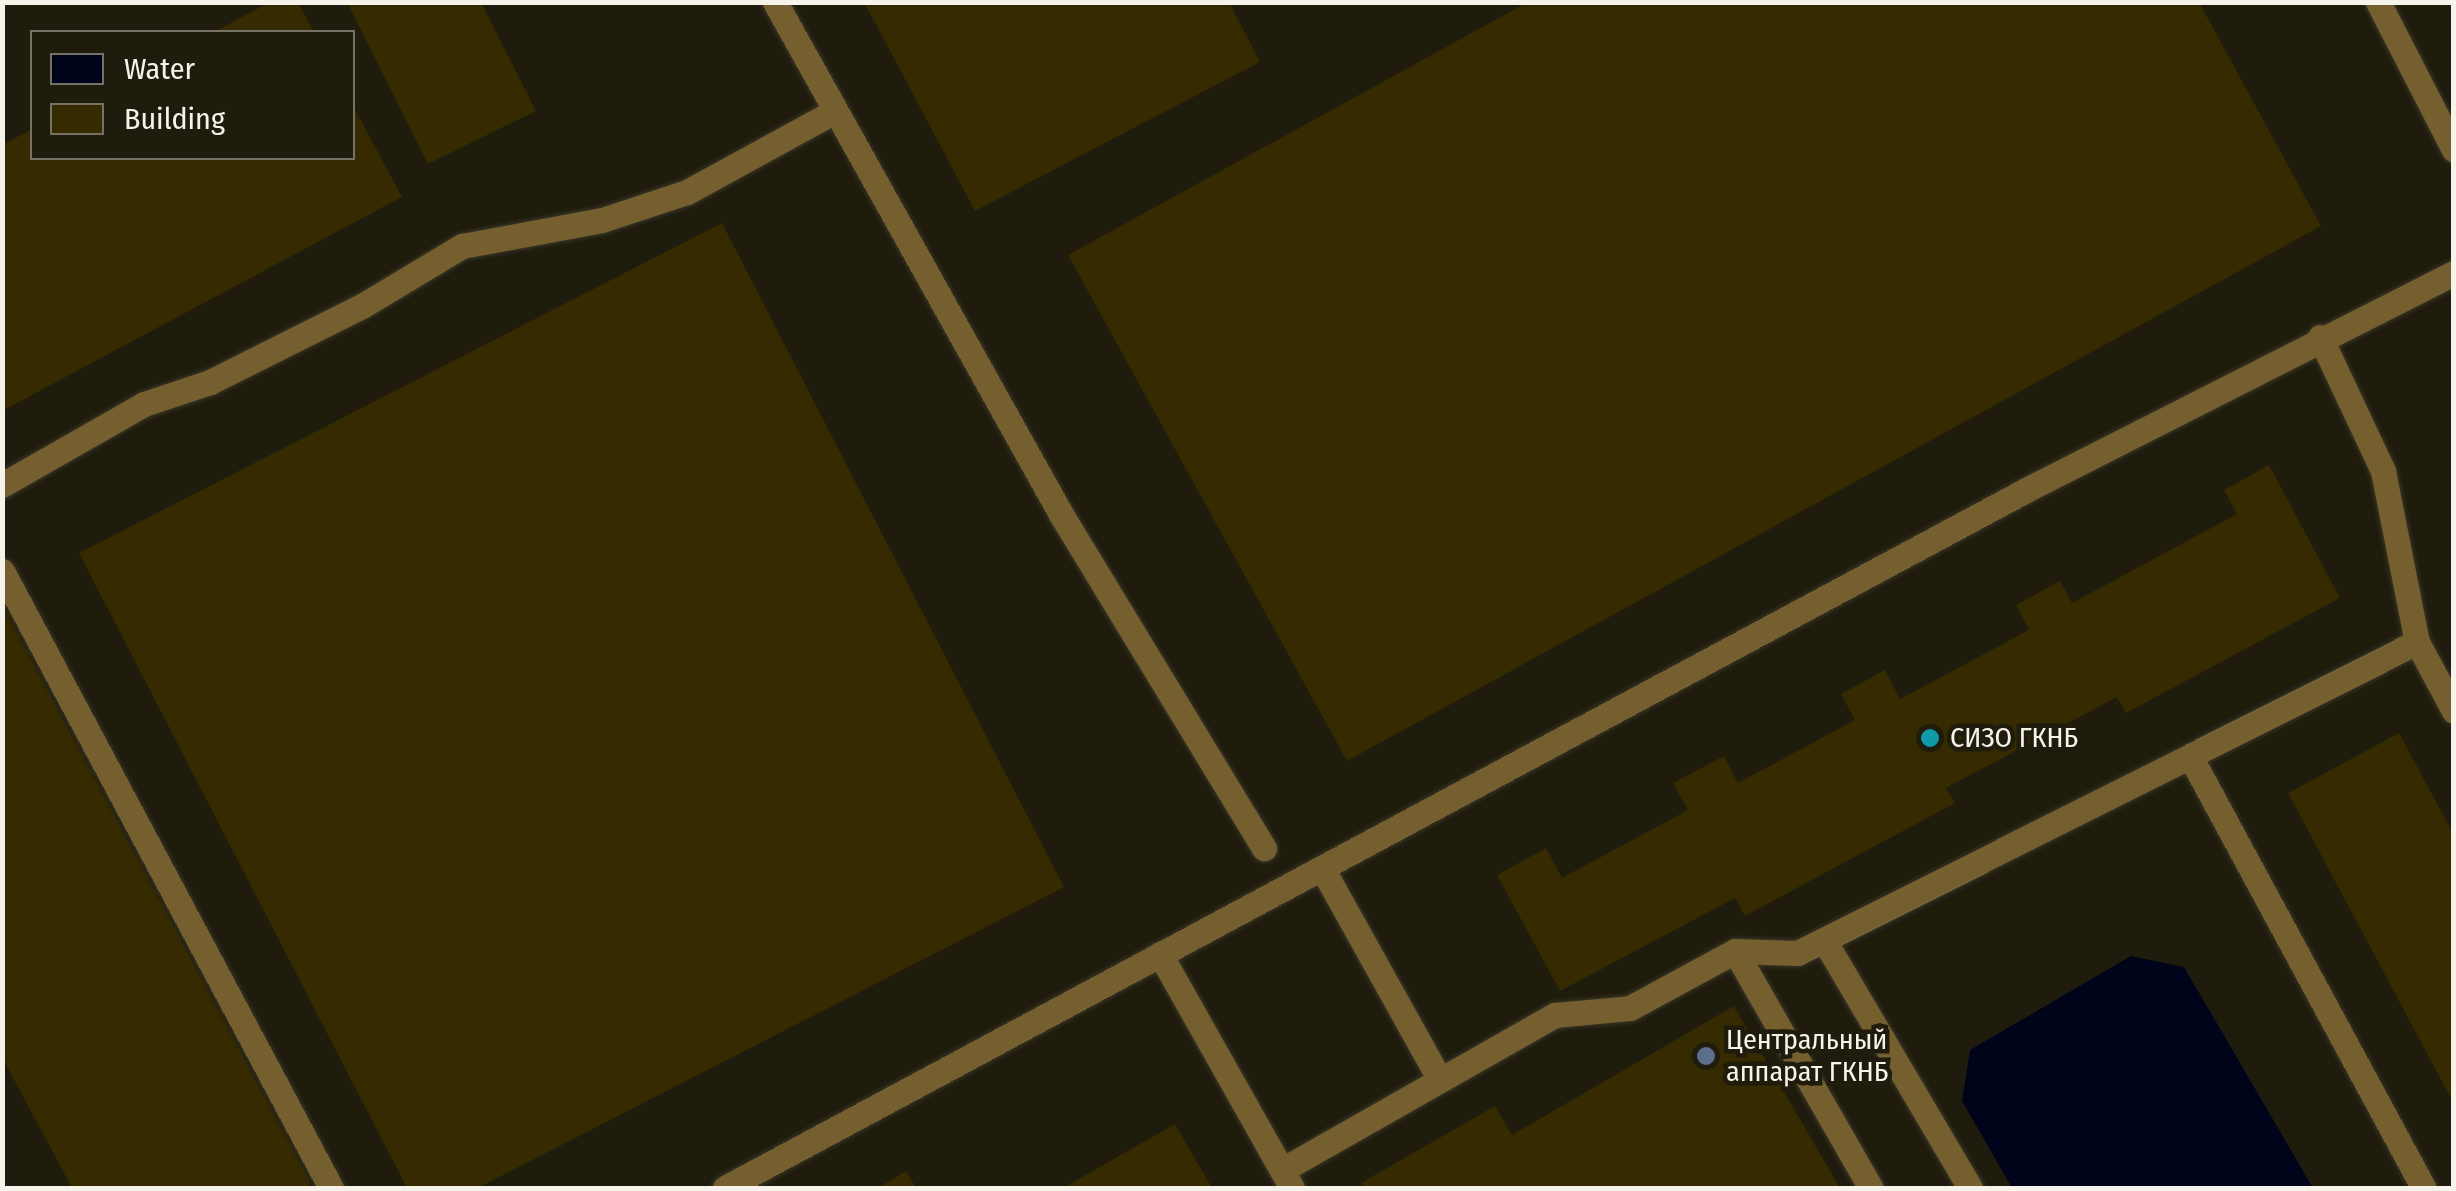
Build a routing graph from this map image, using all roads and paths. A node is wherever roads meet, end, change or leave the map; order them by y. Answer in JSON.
{"nodes":[{"id":1,"x":775,"y":2,"type":"edge"},
{"id":2,"x":2378,"y":2,"type":"edge"},
{"id":3,"x":836,"y":110,"type":"junction"},
{"id":4,"x":2454,"y":150,"type":"edge"},
{"id":5,"x":2454,"y":273,"type":"edge"},
{"id":6,"x":2320,"y":337,"type":"junction"},
{"id":7,"x":2,"y":485,"type":"edge"},
{"id":8,"x":2,"y":571,"type":"edge"},
{"id":9,"x":2417,"y":642,"type":"junction"},
{"id":10,"x":2454,"y":711,"type":"edge"},
{"id":11,"x":2190,"y":756,"type":"junction"},
{"id":12,"x":1264,"y":848,"type":"dead end"},
{"id":13,"x":1322,"y":868,"type":"junction"},
{"id":14,"x":1824,"y":940,"type":"junction"},
{"id":15,"x":1735,"y":951,"type":"junction"},
{"id":16,"x":1160,"y":954,"type":"junction"},
{"id":17,"x":1439,"y":1078,"type":"junction"},
{"id":18,"x":1287,"y":1179,"type":"edge"},
{"id":19,"x":331,"y":1188,"type":"edge"},
{"id":20,"x":726,"y":1188,"type":"edge"},
{"id":21,"x":1871,"y":1188,"type":"edge"},
{"id":22,"x":1970,"y":1188,"type":"edge"},
{"id":23,"x":2424,"y":1188,"type":"edge"}],
"edges":[{"from":1,"to":3,"type":"lane"},
{"from":2,"to":4,"type":"lane"},
{"from":3,"to":7,"type":"lane"},
{"from":3,"to":12,"type":"lane"},
{"from":5,"to":6,"type":"lane"},
{"from":6,"to":9,"type":"lane"},
{"from":6,"to":13,"type":"lane"},
{"from":8,"to":19,"type":"lane"},
{"from":9,"to":10,"type":"lane"},
{"from":9,"to":11,"type":"lane"},
{"from":11,"to":14,"type":"lane"},
{"from":11,"to":23,"type":"lane"},
{"from":13,"to":16,"type":"lane"},
{"from":13,"to":17,"type":"lane"},
{"from":14,"to":15,"type":"lane"},
{"from":14,"to":22,"type":"lane"},
{"from":15,"to":17,"type":"lane"},
{"from":15,"to":21,"type":"lane"},
{"from":16,"to":18,"type":"lane"},
{"from":16,"to":20,"type":"lane"},
{"from":17,"to":18,"type":"lane"}]}
